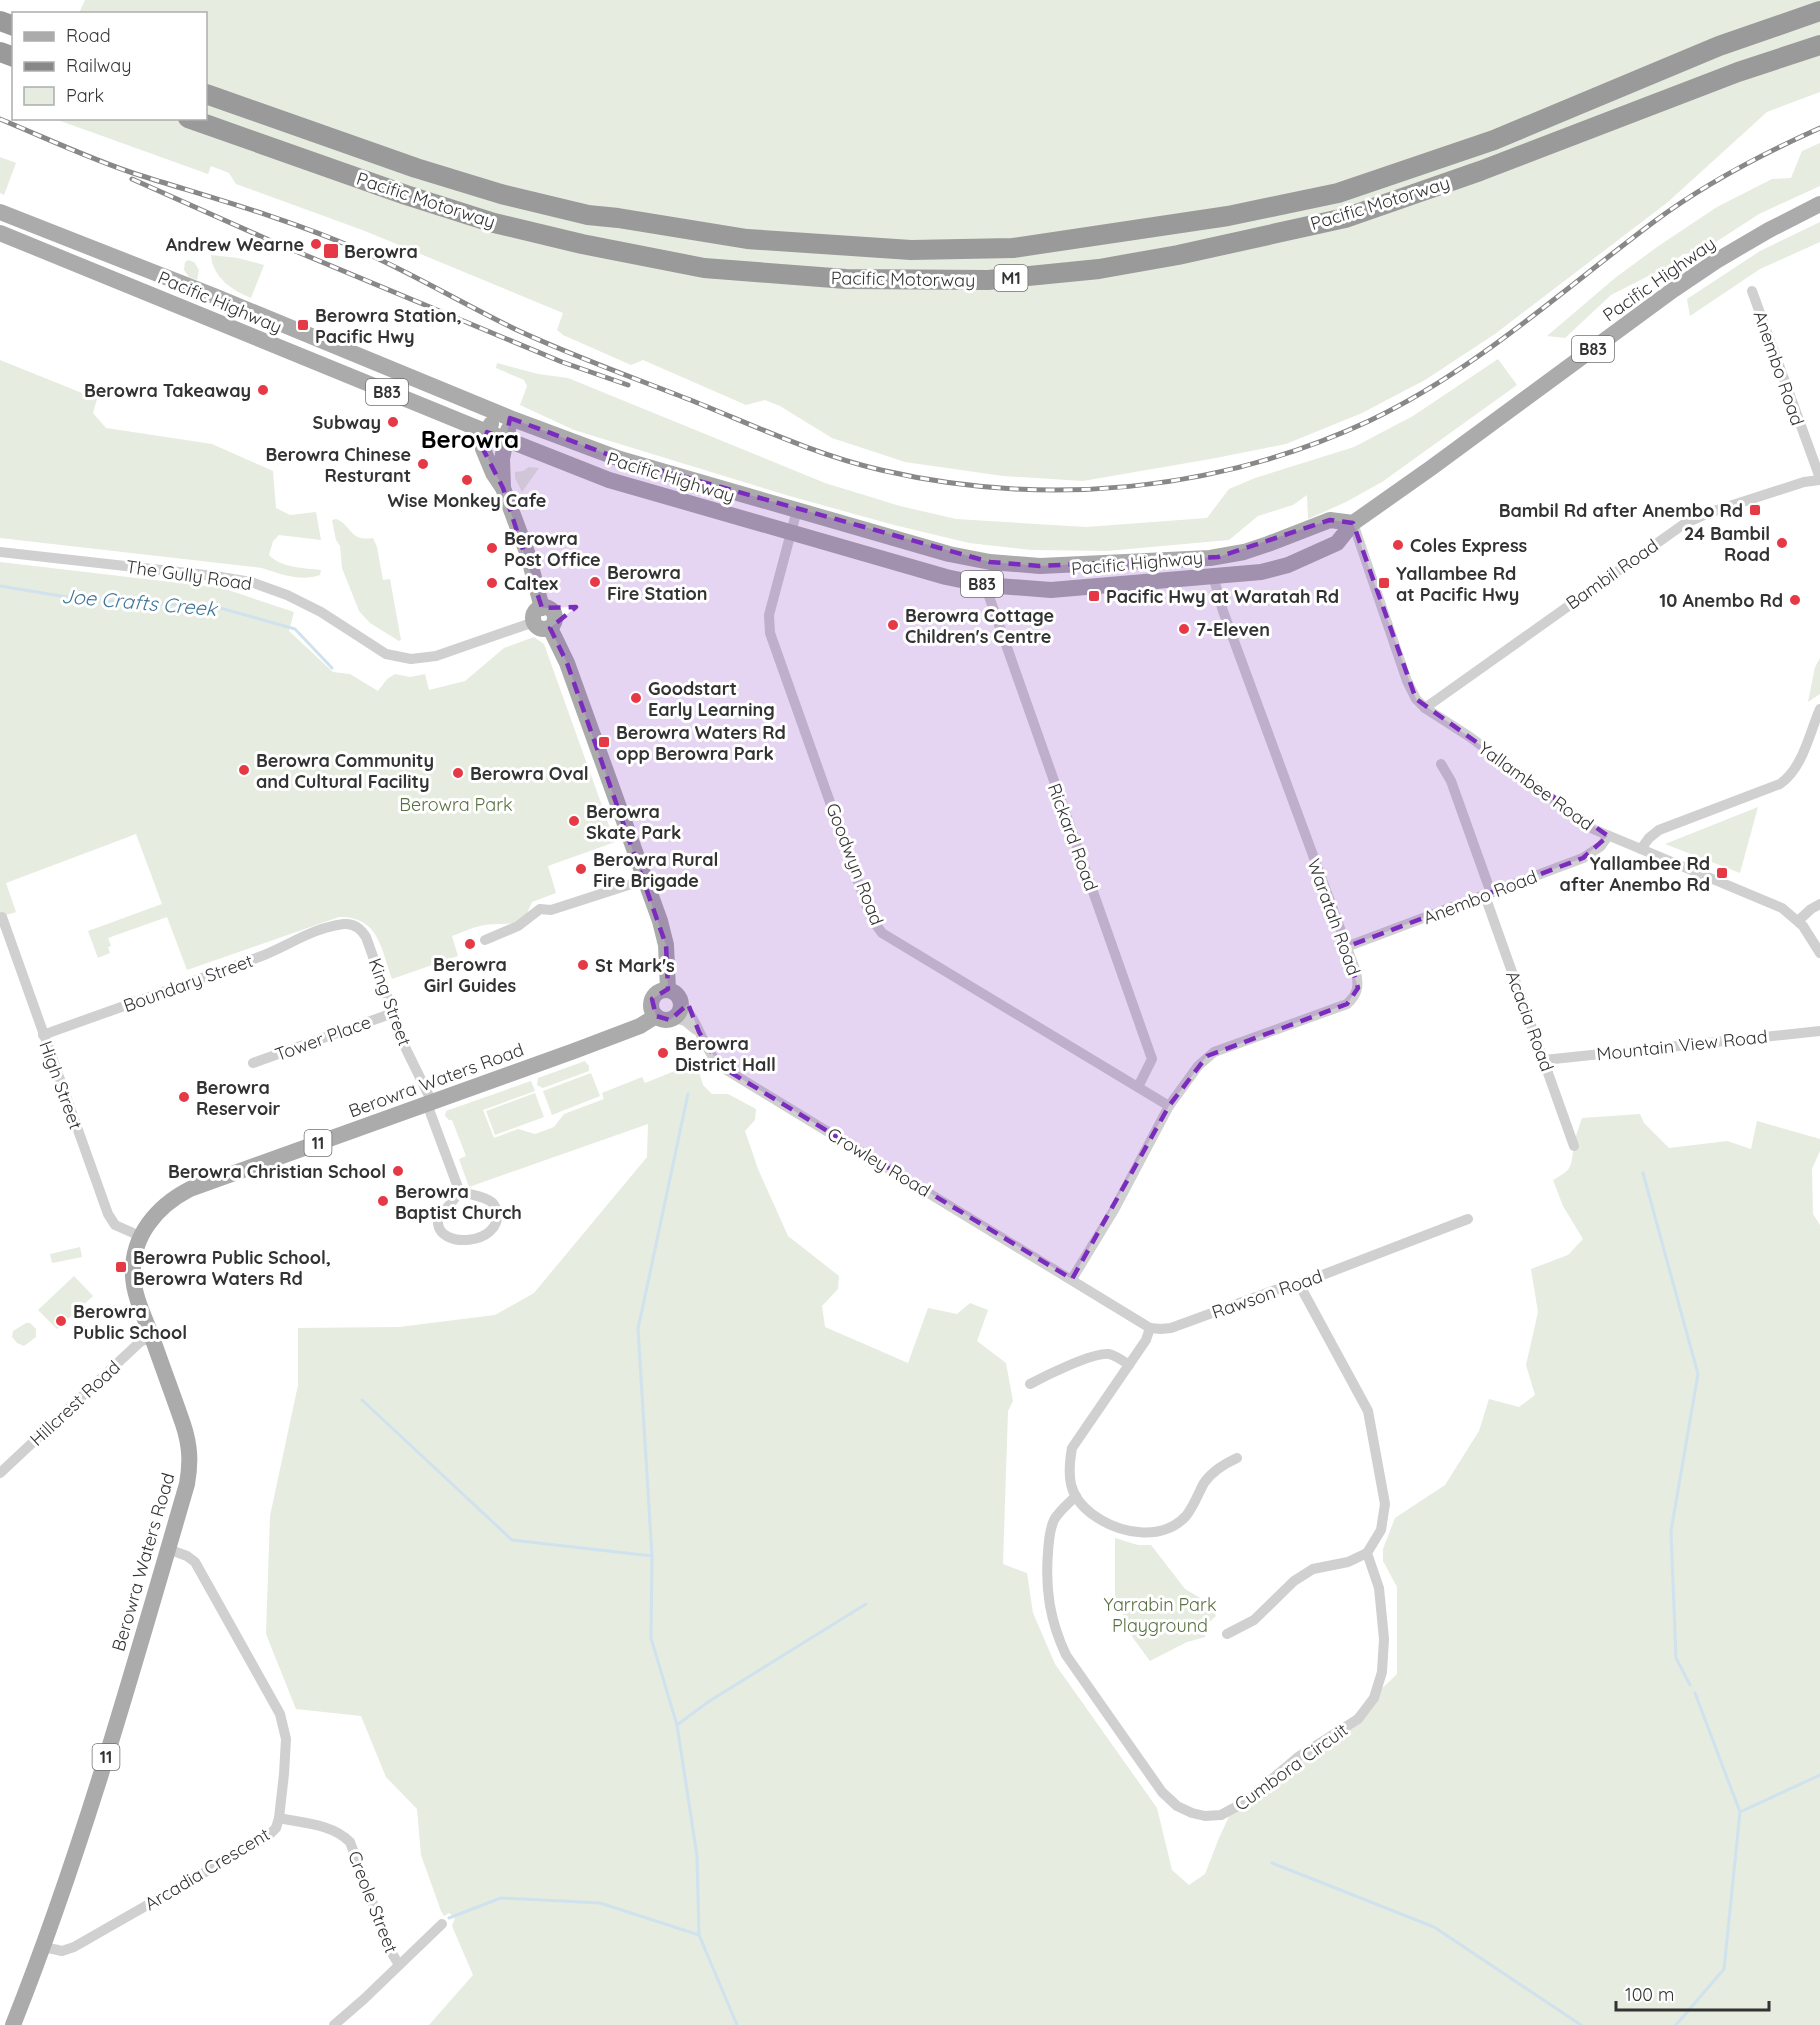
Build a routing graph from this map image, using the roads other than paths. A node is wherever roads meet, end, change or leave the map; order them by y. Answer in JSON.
{"nodes":[{"id":1,"x":1820,"y":11,"type":"edge"},
{"id":2,"x":1820,"y":45,"type":"edge"},
{"id":3,"x":207,"y":94,"type":"edge"},
{"id":4,"x":194,"y":120,"type":"edge"},
{"id":5,"x":1820,"y":204,"type":"edge"},
{"id":6,"x":0,"y":212,"type":"edge"},
{"id":7,"x":0,"y":233,"type":"edge"},
{"id":8,"x":1752,"y":291,"type":"dead end"},
{"id":9,"x":503,"y":415,"type":"junction"},
{"id":10,"x":487,"y":432,"type":"junction"},
{"id":11,"x":506,"y":439,"type":"junction"},
{"id":12,"x":1820,"y":479,"type":"edge"},
{"id":13,"x":503,"y":488,"type":"junction"},
{"id":14,"x":797,"y":510,"type":"junction"},
{"id":15,"x":1353,"y":523,"type":"junction"},
{"id":16,"x":792,"y":532,"type":"junction"},
{"id":17,"x":0,"y":552,"type":"edge"},
{"id":18,"x":1213,"y":576,"type":"junction"},
{"id":19,"x":985,"y":585,"type":"junction"},
{"id":20,"x":542,"y":619,"type":"junction"},
{"id":21,"x":1425,"y":708,"type":"junction"},
{"id":22,"x":1820,"y":709,"type":"edge"},
{"id":23,"x":1441,"y":764,"type":"dead end"},
{"id":24,"x":1608,"y":836,"type":"junction"},
{"id":25,"x":1641,"y":849,"type":"junction"},
{"id":26,"x":644,"y":880,"type":"junction"},
{"id":27,"x":1488,"y":895,"type":"junction"},
{"id":28,"x":1820,"y":904,"type":"edge"},
{"id":29,"x":2,"y":916,"type":"dead end"},
{"id":30,"x":1798,"y":921,"type":"junction"},
{"id":31,"x":331,"y":927,"type":"joint"},
{"id":32,"x":485,"y":940,"type":"dead end"},
{"id":33,"x":1346,"y":947,"type":"junction"},
{"id":34,"x":1820,"y":953,"type":"edge"},
{"id":35,"x":668,"y":990,"type":"junction"},
{"id":36,"x":678,"y":1010,"type":"junction"},
{"id":37,"x":393,"y":1013,"type":"junction"},
{"id":38,"x":656,"y":1016,"type":"junction"},
{"id":39,"x":1820,"y":1031,"type":"edge"},
{"id":40,"x":699,"y":1032,"type":"junction"},
{"id":41,"x":43,"y":1035,"type":"junction"},
{"id":42,"x":1544,"y":1060,"type":"junction"},
{"id":43,"x":253,"y":1063,"type":"dead end"},
{"id":44,"x":1138,"y":1088,"type":"junction"},
{"id":45,"x":430,"y":1103,"type":"junction"},
{"id":46,"x":1169,"y":1106,"type":"junction"},
{"id":47,"x":1574,"y":1146,"type":"dead end"},
{"id":48,"x":459,"y":1190,"type":"junction"},
{"id":49,"x":1468,"y":1219,"type":"dead end"},
{"id":50,"x":140,"y":1236,"type":"junction"},
{"id":51,"x":1072,"y":1279,"type":"junction"},
{"id":52,"x":1299,"y":1284,"type":"junction"},
{"id":53,"x":1150,"y":1328,"type":"junction"},
{"id":54,"x":152,"y":1337,"type":"junction"},
{"id":55,"x":1129,"y":1365,"type":"junction"},
{"id":56,"x":1030,"y":1384,"type":"dead end"},
{"id":57,"x":1237,"y":1458,"type":"dead end"},
{"id":58,"x":0,"y":1473,"type":"edge"},
{"id":59,"x":1076,"y":1496,"type":"junction"},
{"id":60,"x":168,"y":1549,"type":"junction"},
{"id":61,"x":1367,"y":1553,"type":"junction"},
{"id":62,"x":1227,"y":1634,"type":"dead end"},
{"id":63,"x":279,"y":1818,"type":"junction"},
{"id":64,"x":442,"y":1924,"type":"dead end"},
{"id":65,"x":44,"y":1947,"type":"junction"},
{"id":66,"x":399,"y":1965,"type":"junction"},
{"id":67,"x":13,"y":2025,"type":"edge"},
{"id":68,"x":334,"y":2025,"type":"edge"}],
"edges":[{"from":1,"to":3,"type":"highway","name":"Pacific Motorway","number":"M1"},
{"from":2,"to":4,"type":"highway","name":"Pacific Motorway","number":"M1"},
{"from":5,"to":15,"type":"main road","name":"Pacific Highway","number":"B83"},
{"from":6,"to":9,"type":"main road","name":"Pacific Highway","number":"B83"},
{"from":7,"to":10,"type":"main road","name":"Pacific Highway","number":"B83"},
{"from":8,"to":12,"type":"street","name":"Anembo Road"},
{"from":9,"to":10,"type":"main road"},
{"from":9,"to":11,"type":"main road"},
{"from":9,"to":14,"type":"main road","name":"Pacific Highway","number":"B83"},
{"from":10,"to":11,"type":"main road","name":"Pacific Highway","number":"B83"},
{"from":10,"to":13,"type":"main road"},
{"from":11,"to":13,"type":"main road"},
{"from":11,"to":16,"type":"main road","name":"Pacific Highway","number":"B83"},
{"from":12,"to":21,"type":"street","name":"Bambil Road"},
{"from":13,"to":20,"type":"main road"},
{"from":14,"to":15,"type":"main road","name":"Pacific Highway","number":"B83"},
{"from":14,"to":16,"type":"street","name":"Goodwyn Road"},
{"from":15,"to":18,"type":"main road","name":"Pacific Highway","number":"B83"},
{"from":15,"to":21,"type":"street","name":"Yallambee Road"},
{"from":16,"to":19,"type":"main road","name":"Pacific Highway","number":"B83"},
{"from":16,"to":44,"type":"street","name":"Goodwyn Road"},
{"from":17,"to":20,"type":"street","name":"The Gully Road"},
{"from":18,"to":19,"type":"main road","name":"Pacific Highway","number":"B83"},
{"from":18,"to":33,"type":"street","name":"Waratah Road"},
{"from":19,"to":44,"type":"street","name":"Rickard Road"},
{"from":20,"to":26,"type":"main road"},
{"from":21,"to":24,"type":"street","name":"Yallambee Road"},
{"from":22,"to":25,"type":"street"},
{"from":23,"to":27,"type":"street","name":"Acacia Road"},
{"from":24,"to":25,"type":"street","name":"Yallambee Road"},
{"from":24,"to":27,"type":"street","name":"Anembo Road"},
{"from":25,"to":30,"type":"street","name":"Yallambee Road"},
{"from":26,"to":32,"type":"street"},
{"from":26,"to":35,"type":"main road"},
{"from":27,"to":33,"type":"street","name":"Anembo Road"},
{"from":27,"to":42,"type":"street","name":"Acacia Road"},
{"from":28,"to":30,"type":"street"},
{"from":29,"to":41,"type":"street","name":"High Street"},
{"from":30,"to":34,"type":"street","name":"Yallambee Road"},
{"from":31,"to":37,"type":"street","name":"King Street"},
{"from":31,"to":41,"type":"street","name":"Boundary Street"},
{"from":33,"to":46,"type":"street","name":"Waratah Road"},
{"from":35,"to":36,"type":"main road"},
{"from":35,"to":38,"type":"main road"},
{"from":36,"to":38,"type":"main road"},
{"from":36,"to":40,"type":"street"},
{"from":36,"to":40,"type":"street","name":"Crowley Road"},
{"from":37,"to":43,"type":"street","name":"Tower Place"},
{"from":37,"to":45,"type":"street","name":"King Street"},
{"from":38,"to":45,"type":"main road","name":"Berowra Waters Road","number":"11"},
{"from":39,"to":42,"type":"street","name":"Mountain View Road"},
{"from":40,"to":51,"type":"street","name":"Crowley Road"},
{"from":41,"to":50,"type":"street","name":"High Street"},
{"from":42,"to":47,"type":"street","name":"Acacia Road"},
{"from":44,"to":46,"type":"street","name":"Goodwyn Road"},
{"from":45,"to":48,"type":"street","name":"King Street"},
{"from":45,"to":50,"type":"main road","name":"Berowra Waters Road","number":"11"},
{"from":46,"to":51,"type":"street","name":"Waratah Road"},
{"from":48,"to":48,"type":"street"},
{"from":49,"to":52,"type":"street","name":"Rawson Road"},
{"from":50,"to":54,"type":"main road","name":"Berowra Waters Road","number":"11"},
{"from":51,"to":53,"type":"street"},
{"from":52,"to":53,"type":"street","name":"Rawson Road"},
{"from":52,"to":61,"type":"street"},
{"from":53,"to":55,"type":"street"},
{"from":54,"to":58,"type":"street","name":"Hillcrest Road"},
{"from":54,"to":60,"type":"main road","name":"Berowra Waters Road","number":"11"},
{"from":55,"to":56,"type":"street"},
{"from":55,"to":59,"type":"street"},
{"from":57,"to":59,"type":"street"},
{"from":59,"to":61,"type":"street","name":"Cumbora Circuit"},
{"from":60,"to":63,"type":"street","name":"Arcadia Crescent"},
{"from":60,"to":65,"type":"main road","name":"Berowra Waters Road","number":"11"},
{"from":61,"to":62,"type":"street"},
{"from":63,"to":65,"type":"street","name":"Arcadia Crescent"},
{"from":63,"to":66,"type":"street","name":"Creole Street"},
{"from":64,"to":66,"type":"street"},
{"from":65,"to":67,"type":"main road","name":"Berowra Waters Road","number":"11"},
{"from":66,"to":68,"type":"street"}]}
